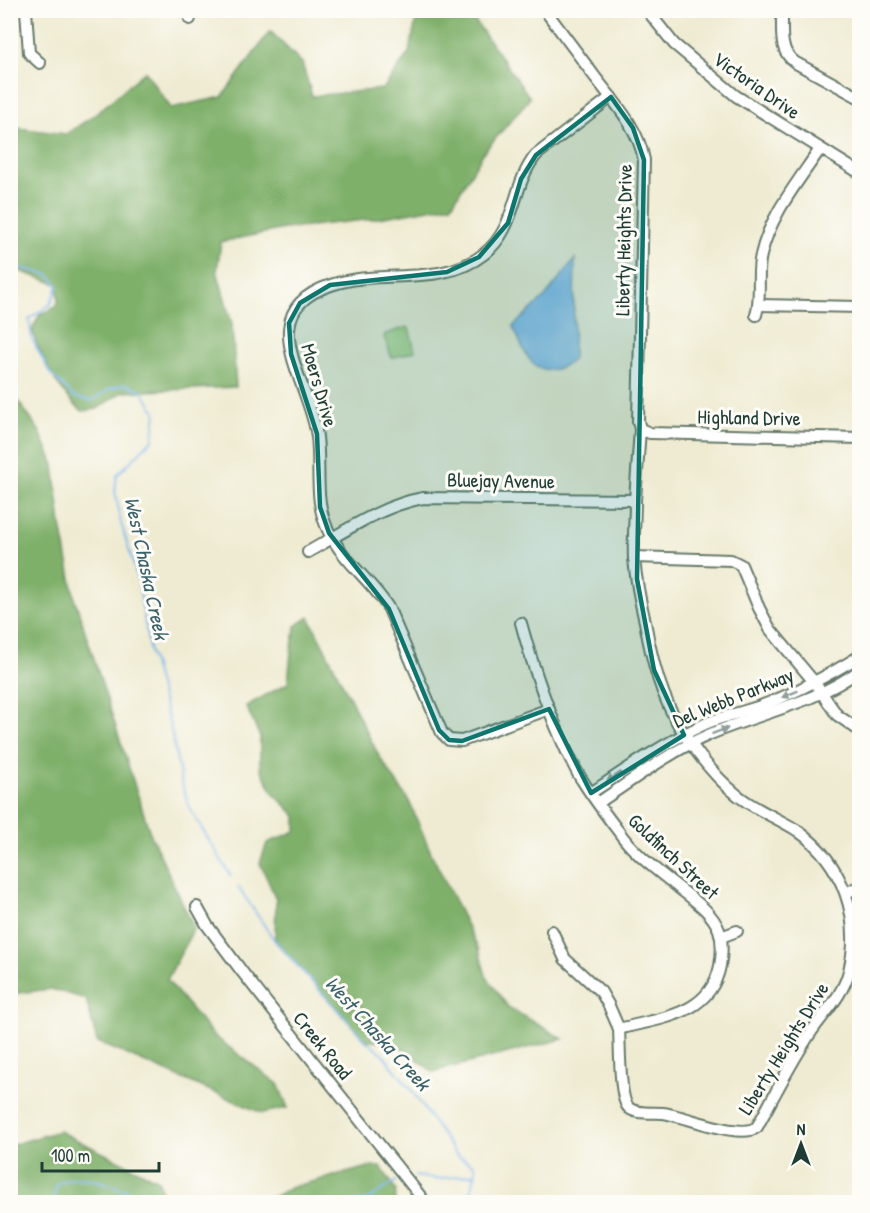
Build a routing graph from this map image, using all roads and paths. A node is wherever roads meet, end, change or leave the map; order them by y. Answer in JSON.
{"nodes":[{"id":1,"x":26,"y":10,"type":"edge"},
{"id":2,"x":545,"y":10,"type":"edge"},
{"id":3,"x":647,"y":10,"type":"edge"},
{"id":4,"x":782,"y":19,"type":"dead end"},
{"id":5,"x":39,"y":63,"type":"dead end"},
{"id":6,"x":858,"y":93,"type":"edge"},
{"id":7,"x":610,"y":97,"type":"junction"},
{"id":8,"x":820,"y":149,"type":"junction"},
{"id":9,"x":860,"y":173,"type":"edge"},
{"id":10,"x":860,"y":307,"type":"edge"},
{"id":11,"x":640,"y":429,"type":"junction"},
{"id":12,"x":860,"y":438,"type":"edge"},
{"id":13,"x":635,"y":500,"type":"junction"},
{"id":14,"x":332,"y":538,"type":"junction"},
{"id":15,"x":308,"y":552,"type":"dead end"},
{"id":16,"x":634,"y":557,"type":"junction"},
{"id":17,"x":521,"y":623,"type":"dead end"},
{"id":18,"x":860,"y":656,"type":"edge"},
{"id":19,"x":860,"y":670,"type":"edge"},
{"id":20,"x":815,"y":683,"type":"junction"},
{"id":21,"x":822,"y":693,"type":"junction"},
{"id":22,"x":549,"y":709,"type":"junction"},
{"id":23,"x":860,"y":731,"type":"edge"},
{"id":24,"x":688,"y":739,"type":"junction"},
{"id":25,"x":591,"y":793,"type":"junction"},
{"id":26,"x":598,"y":803,"type":"junction"},
{"id":27,"x":860,"y":886,"type":"edge"},
{"id":28,"x":846,"y":893,"type":"junction"},
{"id":29,"x":197,"y":907,"type":"dead end"},
{"id":30,"x":736,"y":931,"type":"dead end"},
{"id":31,"x":552,"y":932,"type":"dead end"},
{"id":32,"x":721,"y":937,"type":"junction"},
{"id":33,"x":619,"y":1029,"type":"junction"},
{"id":34,"x":860,"y":1088,"type":"edge"},
{"id":35,"x":859,"y":1095,"type":"edge"},
{"id":36,"x":425,"y":1203,"type":"edge"}],
"edges":[{"from":1,"to":5,"type":"street"},
{"from":2,"to":7,"type":"street","name":"Liberty Heights Drive"},
{"from":3,"to":8,"type":"street","name":"Victoria Drive"},
{"from":4,"to":6,"type":"street"},
{"from":7,"to":11,"type":"street","name":"Liberty Heights Drive"},
{"from":7,"to":14,"type":"street","name":"Moers Drive"},
{"from":8,"to":9,"type":"street","name":"Victoria Drive"},
{"from":8,"to":10,"type":"street"},
{"from":11,"to":12,"type":"street","name":"Highland Drive"},
{"from":11,"to":13,"type":"street"},
{"from":13,"to":14,"type":"street","name":"Bluejay Avenue"},
{"from":13,"to":16,"type":"street","name":"Liberty Heights Drive"},
{"from":14,"to":15,"type":"street","name":"Bluejay Avenue"},
{"from":14,"to":22,"type":"street","name":"Moers Drive"},
{"from":16,"to":20,"type":"street"},
{"from":16,"to":24,"type":"street","name":"Liberty Heights Drive"},
{"from":17,"to":22,"type":"street","name":"Goldfinch Street"},
{"from":18,"to":20,"type":"street","name":"Del Webb Parkway"},
{"from":19,"to":21,"type":"street","name":"Del Webb Parkway"},
{"from":20,"to":21,"type":"street"},
{"from":20,"to":24,"type":"street","name":"Del Webb Parkway","one_way":true},
{"from":21,"to":23,"type":"street"},
{"from":24,"to":21,"type":"street","name":"Del Webb Parkway","one_way":true},
{"from":22,"to":25,"type":"street","name":"Goldfinch Street"},
{"from":24,"to":25,"type":"street","name":"Del Webb Parkway","one_way":true},
{"from":24,"to":26,"type":"street","name":"Del Webb Parkway"},
{"from":24,"to":28,"type":"street","name":"Liberty Heights Drive"},
{"from":25,"to":26,"type":"street","name":"Goldfinch Street"},
{"from":26,"to":32,"type":"street","name":"Goldfinch Street"},
{"from":27,"to":28,"type":"street"},
{"from":28,"to":33,"type":"street","name":"Liberty Heights Drive"},
{"from":29,"to":36,"type":"street","name":"Creek Road"},
{"from":30,"to":32,"type":"street"},
{"from":31,"to":33,"type":"street"},
{"from":32,"to":33,"type":"street"},
{"from":34,"to":35,"type":"street"}]}
